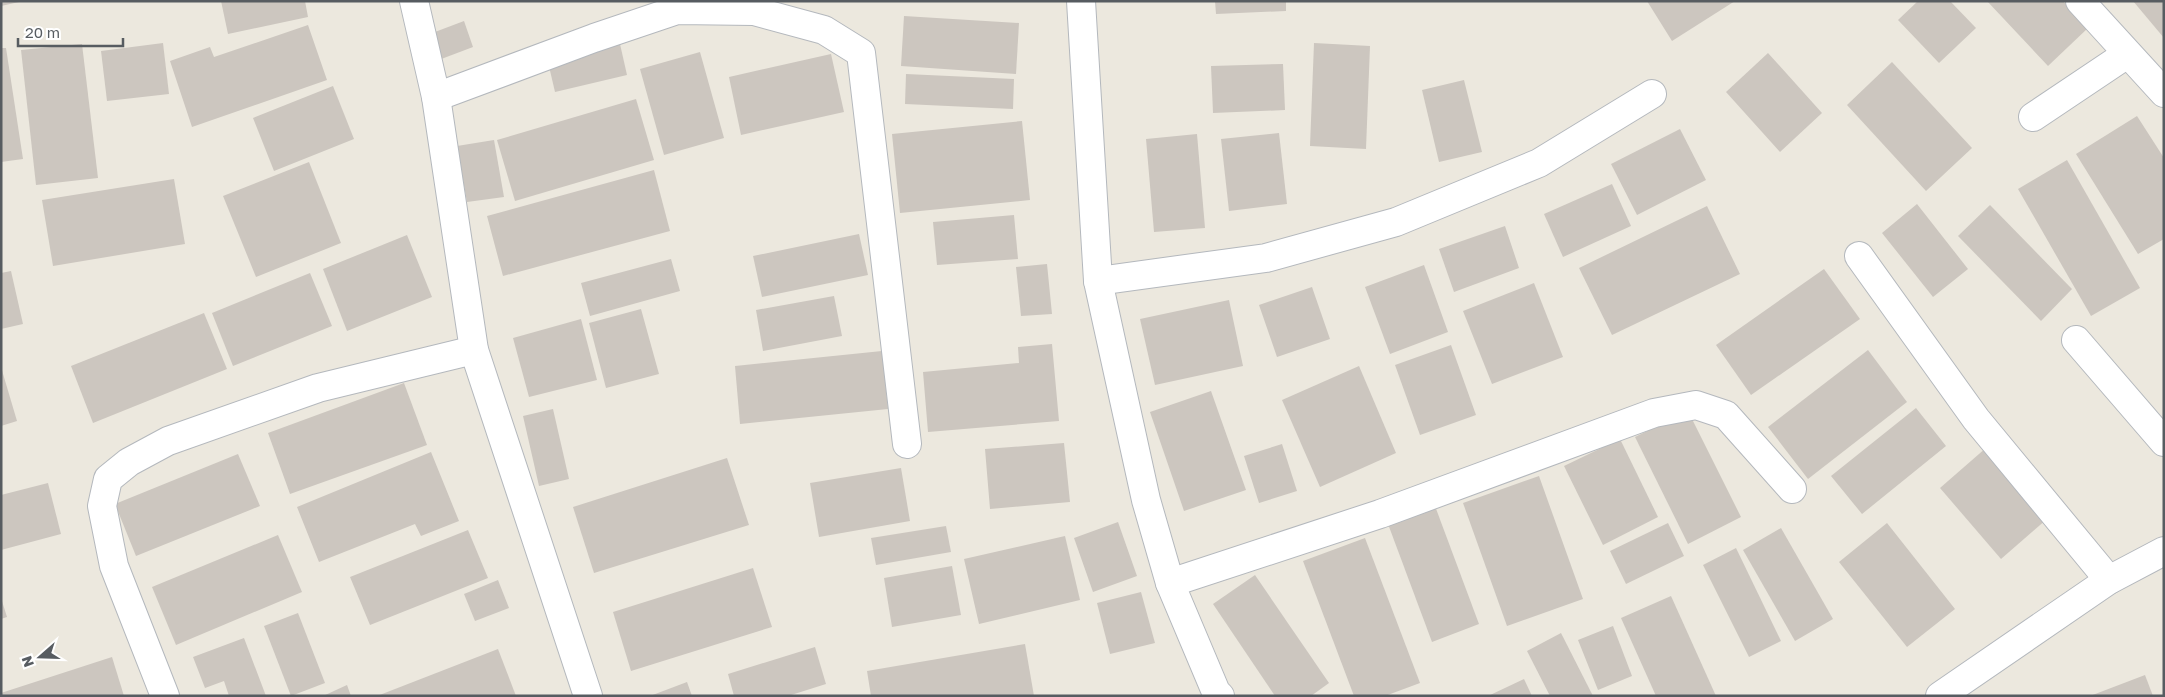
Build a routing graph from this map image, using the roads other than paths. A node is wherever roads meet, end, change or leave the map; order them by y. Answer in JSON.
{"nodes":[{"id":1,"x":414,"y":1,"type":"edge"},
{"id":2,"x":1081,"y":1,"type":"edge"},
{"id":3,"x":2080,"y":1,"type":"edge"},
{"id":4,"x":2126,"y":54,"type":"junction"},
{"id":5,"x":2164,"y":93,"type":"edge"},
{"id":6,"x":1652,"y":94,"type":"dead end"},
{"id":7,"x":436,"y":98,"type":"junction"},
{"id":8,"x":2033,"y":117,"type":"dead end"},
{"id":9,"x":1859,"y":256,"type":"dead end"},
{"id":10,"x":1098,"y":281,"type":"junction"},
{"id":11,"x":2076,"y":340,"type":"dead end"},
{"id":12,"x":474,"y":350,"type":"junction"},
{"id":13,"x":2164,"y":442,"type":"edge"},
{"id":14,"x":907,"y":444,"type":"dead end"},
{"id":15,"x":1792,"y":489,"type":"dead end"},
{"id":16,"x":2164,"y":551,"type":"edge"},
{"id":17,"x":2109,"y":580,"type":"junction"},
{"id":18,"x":1170,"y":583,"type":"junction"},
{"id":19,"x":1216,"y":694,"type":"edge"},
{"id":20,"x":165,"y":696,"type":"edge"},
{"id":21,"x":588,"y":696,"type":"edge"},
{"id":22,"x":1940,"y":696,"type":"edge"}],
"edges":[{"from":1,"to":7,"type":"street"},
{"from":2,"to":10,"type":"street"},
{"from":3,"to":4,"type":"street"},
{"from":4,"to":5,"type":"street"},
{"from":4,"to":8,"type":"street"},
{"from":6,"to":10,"type":"street"},
{"from":7,"to":12,"type":"street"},
{"from":7,"to":14,"type":"street"},
{"from":9,"to":17,"type":"street"},
{"from":10,"to":18,"type":"street"},
{"from":11,"to":13,"type":"street"},
{"from":12,"to":20,"type":"street"},
{"from":12,"to":21,"type":"street"},
{"from":15,"to":18,"type":"street"},
{"from":16,"to":17,"type":"street"},
{"from":17,"to":22,"type":"street"},
{"from":18,"to":19,"type":"street"}]}
